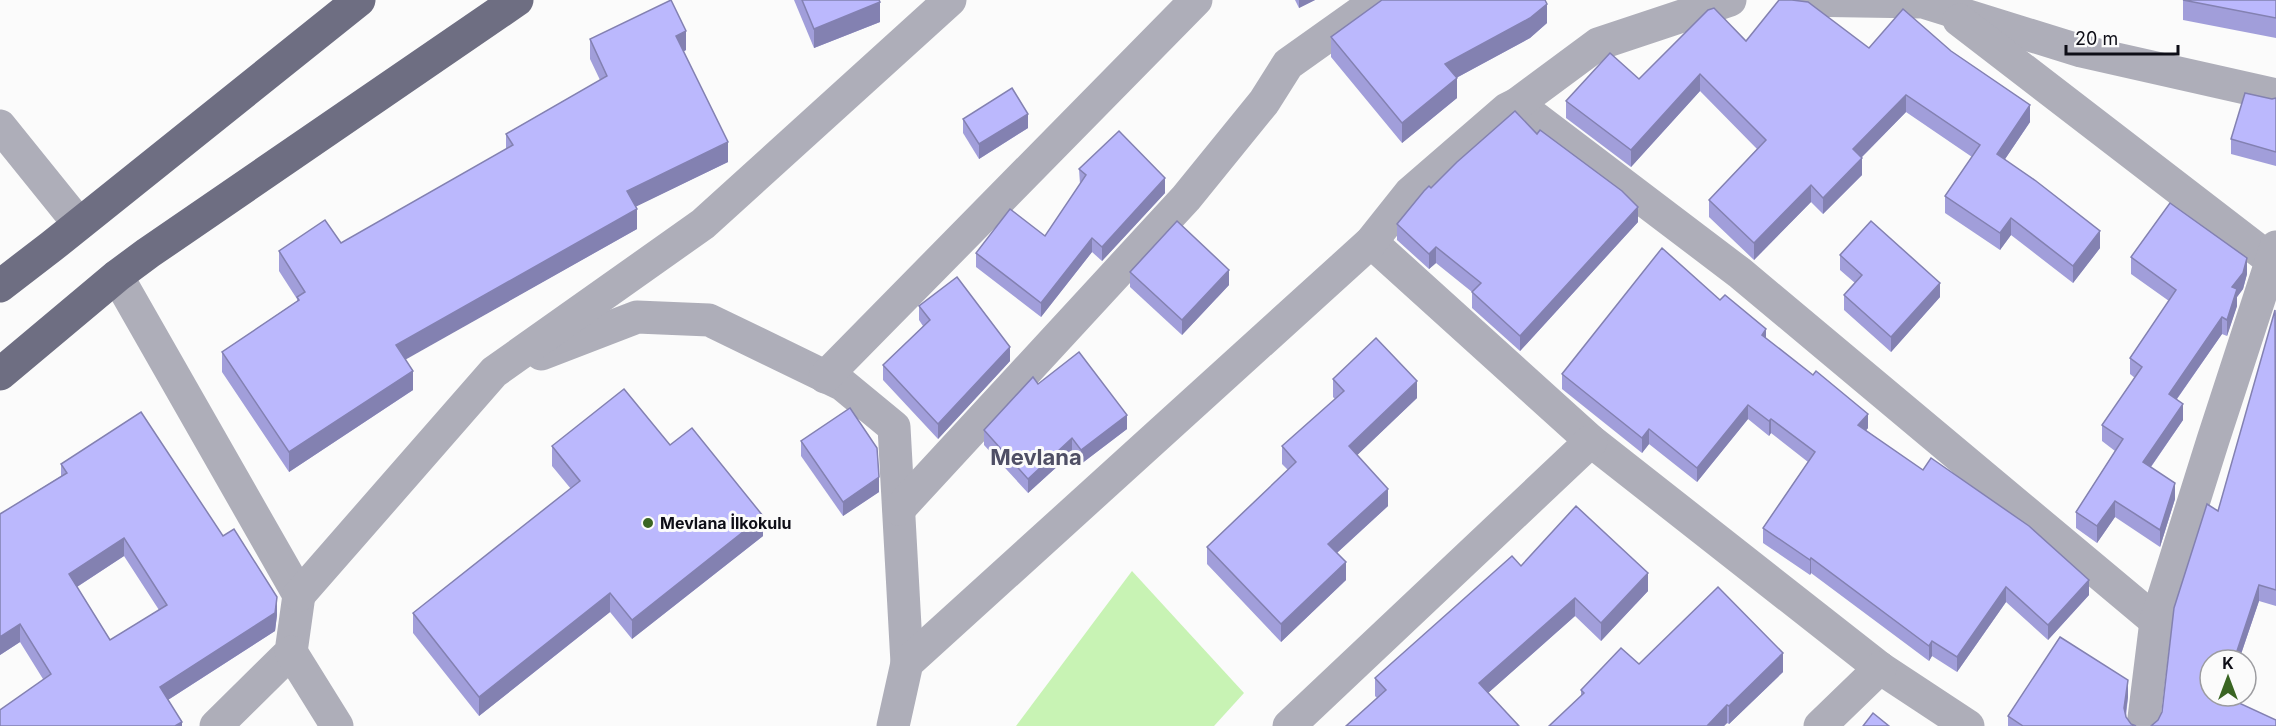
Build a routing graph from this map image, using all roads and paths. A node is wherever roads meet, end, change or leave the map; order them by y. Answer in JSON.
{"nodes":[{"id":1,"x":360,"y":0,"type":"edge"},
{"id":2,"x":517,"y":0,"type":"edge"},
{"id":3,"x":950,"y":0,"type":"edge"},
{"id":4,"x":1196,"y":0,"type":"edge"},
{"id":5,"x":1378,"y":0,"type":"edge"},
{"id":6,"x":1730,"y":0,"type":"edge"},
{"id":7,"x":1797,"y":0,"type":"edge"},
{"id":8,"x":1946,"y":10,"type":"junction"},
{"id":9,"x":2276,"y":94,"type":"edge"},
{"id":10,"x":1516,"y":104,"type":"junction"},
{"id":11,"x":0,"y":126,"type":"edge"},
{"id":12,"x":79,"y":224,"type":"junction"},
{"id":13,"x":1371,"y":242,"type":"junction"},
{"id":14,"x":2273,"y":253,"type":"edge"},
{"id":15,"x":117,"y":276,"type":"junction"},
{"id":16,"x":0,"y":286,"type":"edge"},
{"id":17,"x":494,"y":372,"type":"junction"},
{"id":18,"x":0,"y":374,"type":"edge"},
{"id":19,"x":825,"y":377,"type":"junction"},
{"id":20,"x":1591,"y":441,"type":"junction"},
{"id":21,"x":898,"y":509,"type":"junction"},
{"id":22,"x":299,"y":595,"type":"junction"},
{"id":23,"x":2156,"y":621,"type":"junction"},
{"id":24,"x":291,"y":652,"type":"junction"},
{"id":25,"x":907,"y":663,"type":"junction"},
{"id":26,"x":1880,"y":668,"type":"junction"},
{"id":27,"x":216,"y":726,"type":"edge"},
{"id":28,"x":337,"y":726,"type":"edge"},
{"id":29,"x":893,"y":726,"type":"edge"},
{"id":30,"x":1289,"y":726,"type":"edge"},
{"id":31,"x":1820,"y":726,"type":"edge"},
{"id":32,"x":1968,"y":726,"type":"edge"},
{"id":33,"x":2143,"y":726,"type":"edge"}],
"edges":[{"from":1,"to":12,"type":"main road"},
{"from":2,"to":15,"type":"main road"},
{"from":3,"to":17,"type":"street"},
{"from":4,"to":19,"type":"street"},
{"from":5,"to":21,"type":"street"},
{"from":6,"to":10,"type":"street"},
{"from":7,"to":8,"type":"street"},
{"from":8,"to":9,"type":"street"},
{"from":8,"to":14,"type":"street"},
{"from":10,"to":13,"type":"street"},
{"from":10,"to":23,"type":"street"},
{"from":11,"to":12,"type":"street"},
{"from":12,"to":16,"type":"main road"},
{"from":13,"to":20,"type":"street"},
{"from":13,"to":25,"type":"street"},
{"from":14,"to":23,"type":"street"},
{"from":15,"to":18,"type":"main road"},
{"from":15,"to":22,"type":"street"},
{"from":17,"to":19,"type":"street"},
{"from":17,"to":22,"type":"street"},
{"from":19,"to":21,"type":"street"},
{"from":20,"to":26,"type":"street"},
{"from":20,"to":30,"type":"street"},
{"from":21,"to":25,"type":"street"},
{"from":22,"to":24,"type":"street"},
{"from":23,"to":33,"type":"street"},
{"from":24,"to":27,"type":"street"},
{"from":24,"to":28,"type":"street"},
{"from":25,"to":29,"type":"street"},
{"from":26,"to":31,"type":"street"},
{"from":26,"to":32,"type":"street"}]}
